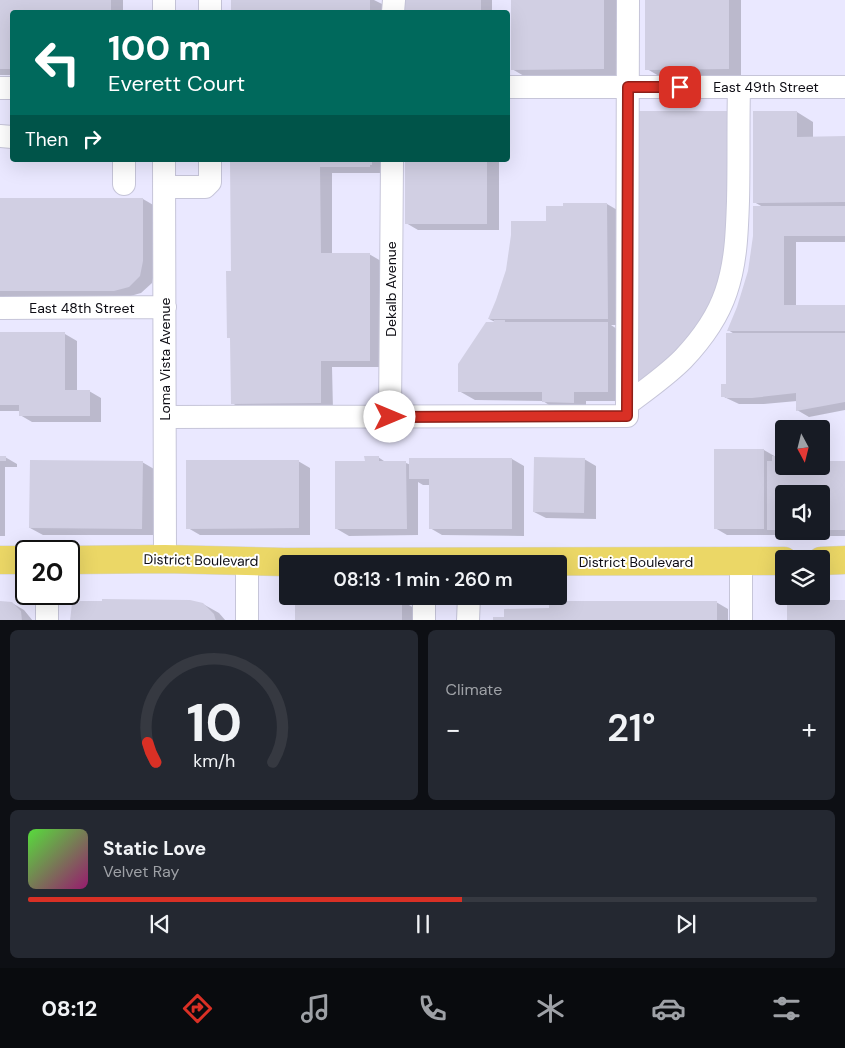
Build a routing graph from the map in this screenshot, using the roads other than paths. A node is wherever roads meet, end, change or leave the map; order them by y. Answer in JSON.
{"nodes":[{"id":1,"x":628,"y":0,"type":"edge"},
{"id":2,"x":510,"y":87,"type":"edge"},
{"id":3,"x":628,"y":87,"type":"junction"},
{"id":4,"x":739,"y":87,"type":"junction"},
{"id":5,"x":845,"y":87,"type":"edge"},
{"id":6,"x":124,"y":162,"type":"edge"},
{"id":7,"x":164,"y":162,"type":"edge"},
{"id":8,"x":210,"y":162,"type":"edge"},
{"id":9,"x":392,"y":162,"type":"edge"},
{"id":10,"x":124,"y":184,"type":"dead end"},
{"id":11,"x":164,"y":187,"type":"junction"},
{"id":12,"x":165,"y":307,"type":"junction"},
{"id":13,"x":0,"y":308,"type":"edge"},
{"id":14,"x":627,"y":410,"type":"junction"},
{"id":15,"x":165,"y":417,"type":"junction"},
{"id":16,"x":390,"y":417,"type":"junction"},
{"id":17,"x":165,"y":559,"type":"junction"},
{"id":18,"x":0,"y":560,"type":"edge"},
{"id":19,"x":15,"y":560,"type":"edge"},
{"id":20,"x":80,"y":560,"type":"edge"},
{"id":21,"x":845,"y":560,"type":"edge"},
{"id":22,"x":247,"y":561,"type":"junction"},
{"id":23,"x":279,"y":561,"type":"edge"},
{"id":24,"x":775,"y":561,"type":"edge"},
{"id":25,"x":830,"y":561,"type":"edge"},
{"id":26,"x":741,"y":562,"type":"junction"},
{"id":27,"x":567,"y":563,"type":"edge"},
{"id":28,"x":48,"y":605,"type":"edge"},
{"id":29,"x":424,"y":605,"type":"edge"},
{"id":30,"x":469,"y":605,"type":"edge"},
{"id":31,"x":47,"y":620,"type":"edge"},
{"id":32,"x":247,"y":620,"type":"edge"},
{"id":33,"x":424,"y":620,"type":"edge"},
{"id":34,"x":468,"y":620,"type":"edge"},
{"id":35,"x":741,"y":620,"type":"edge"}],
"edges":[{"from":1,"to":3,"type":"street"},
{"from":2,"to":3,"type":"street","name":"East 49th Street"},
{"from":3,"to":4,"type":"street","name":"East 49th Street"},
{"from":3,"to":14,"type":"street"},
{"from":4,"to":5,"type":"street","name":"East 49th Street"},
{"from":4,"to":14,"type":"street"},
{"from":6,"to":10,"type":"street"},
{"from":7,"to":11,"type":"street","name":"Loma Vista Avenue"},
{"from":8,"to":11,"type":"street"},
{"from":9,"to":16,"type":"street","name":"Dekalb Avenue"},
{"from":11,"to":12,"type":"street","name":"Loma Vista Avenue"},
{"from":12,"to":13,"type":"street","name":"East 48th Street"},
{"from":12,"to":15,"type":"street","name":"Loma Vista Avenue"},
{"from":14,"to":16,"type":"street"},
{"from":15,"to":16,"type":"street"},
{"from":15,"to":17,"type":"street","name":"Loma Vista Avenue"},
{"from":17,"to":20,"type":"main road","name":"District Boulevard"},
{"from":17,"to":22,"type":"main road","name":"District Boulevard"},
{"from":18,"to":19,"type":"main road"},
{"from":21,"to":25,"type":"main road"},
{"from":22,"to":23,"type":"main road","name":"District Boulevard"},
{"from":22,"to":32,"type":"street"},
{"from":24,"to":26,"type":"main road","name":"District Boulevard"},
{"from":26,"to":27,"type":"main road","name":"District Boulevard"},
{"from":26,"to":35,"type":"street"},
{"from":28,"to":31,"type":"street"},
{"from":29,"to":33,"type":"street"},
{"from":30,"to":34,"type":"street"}]}
